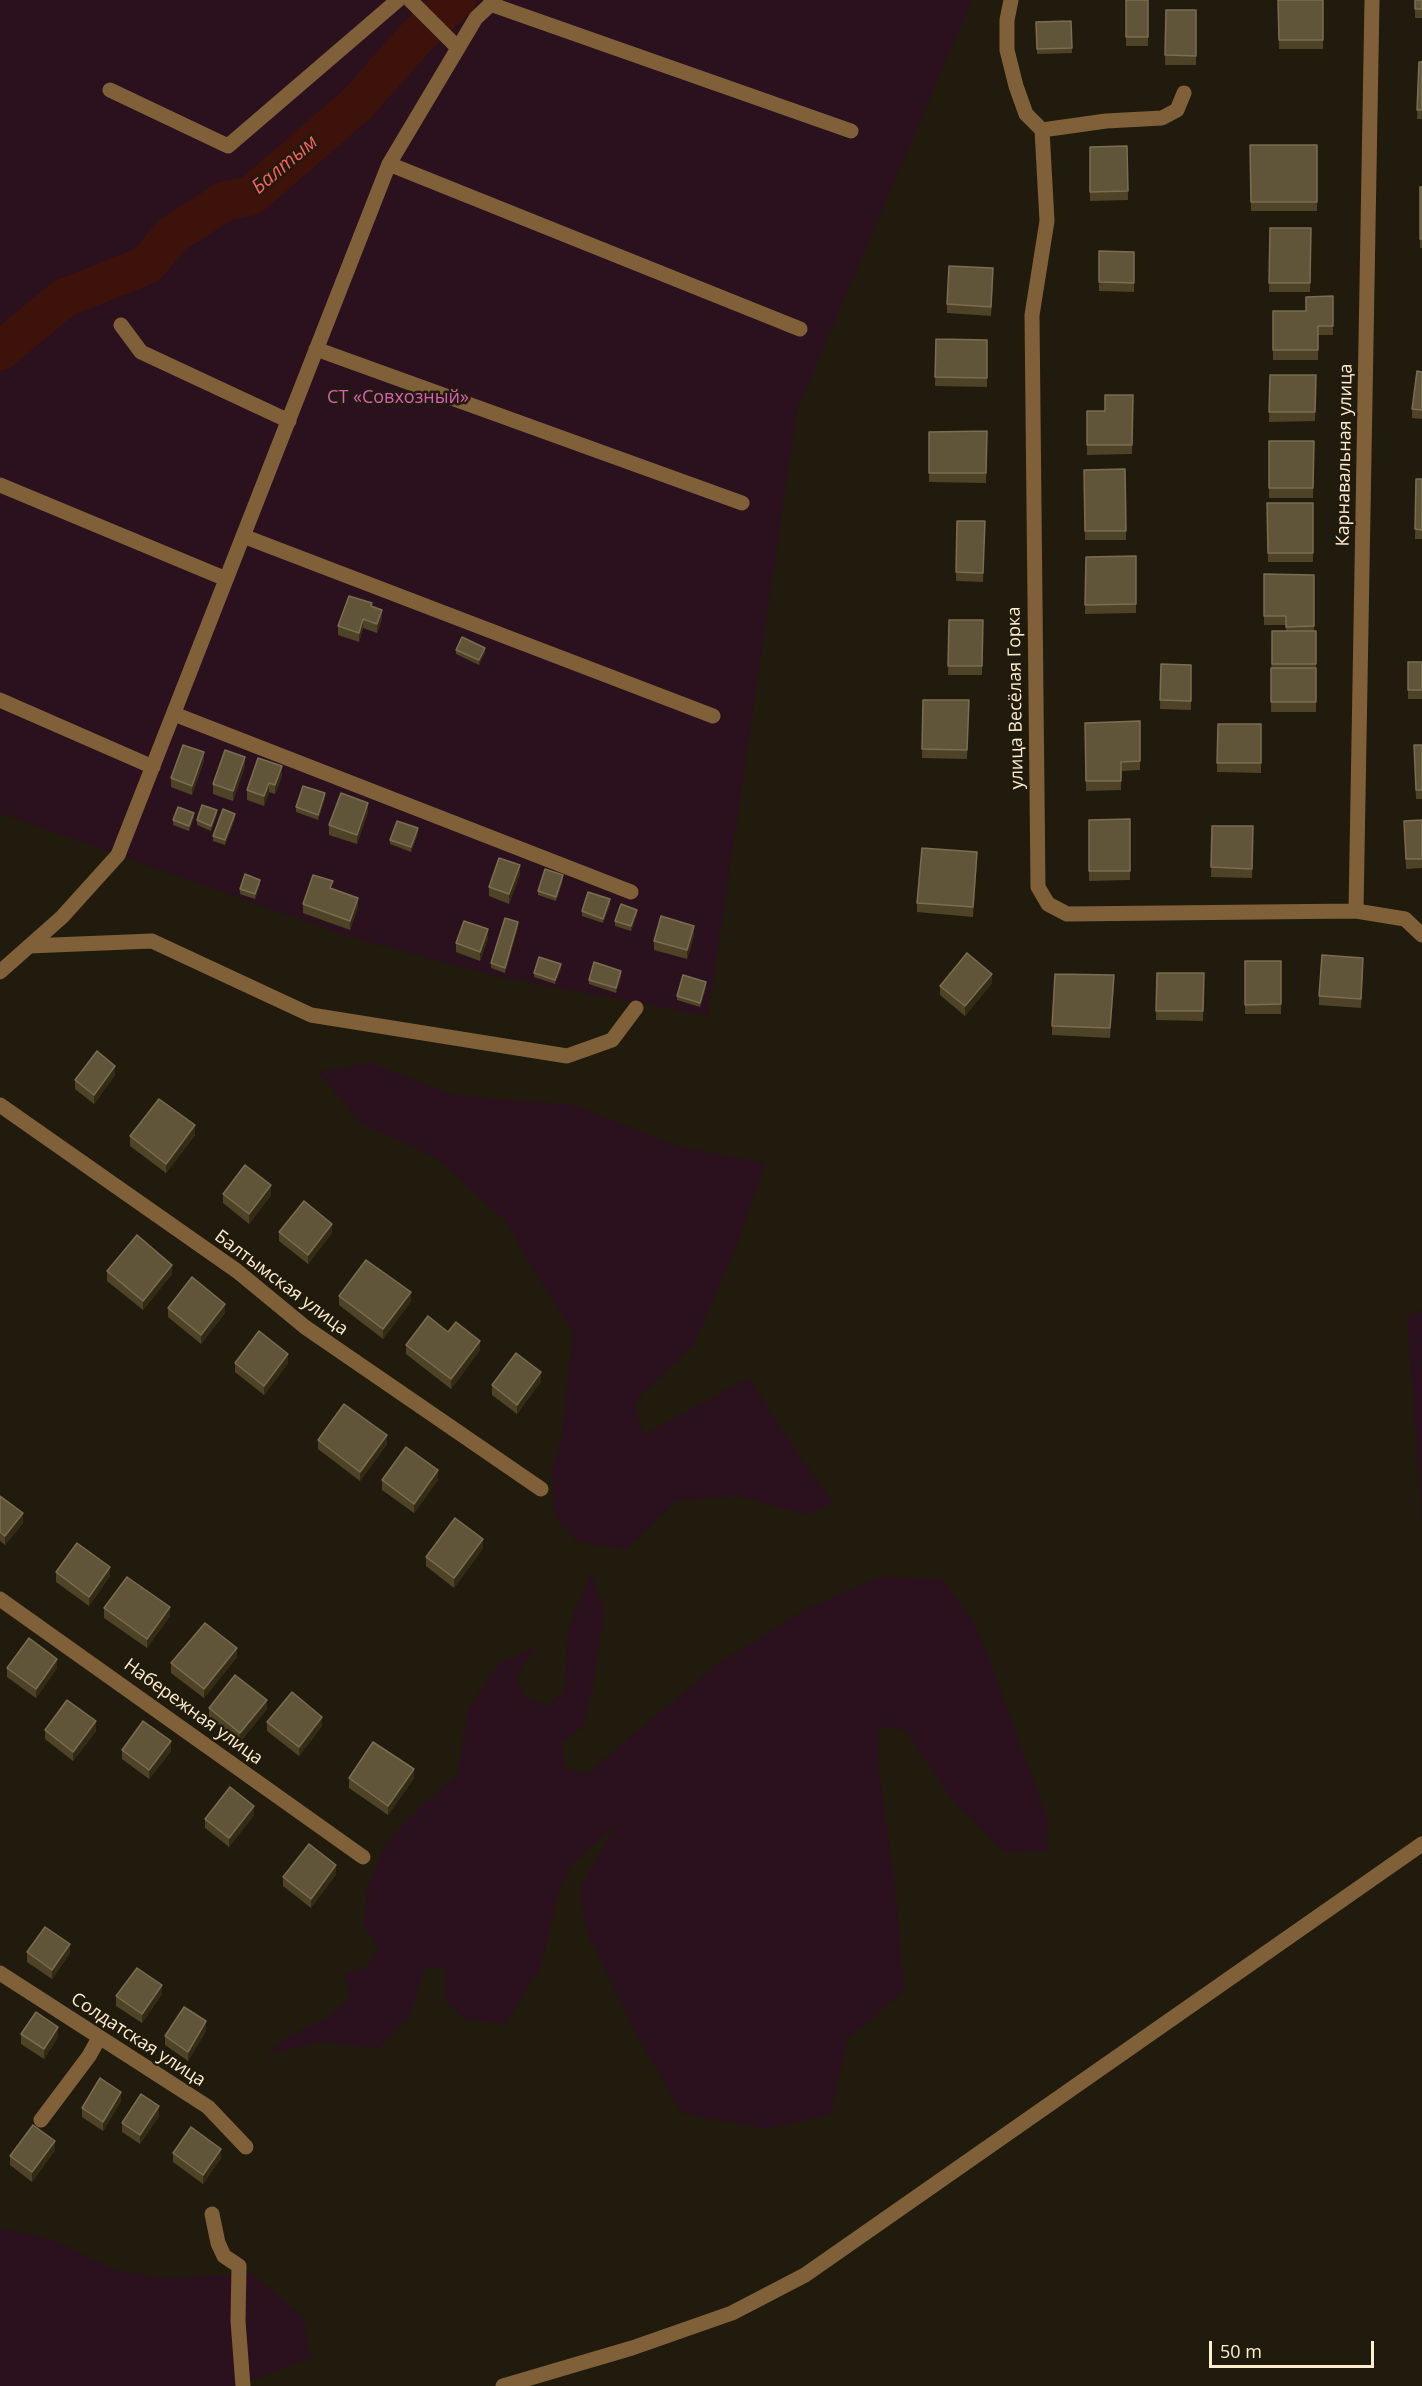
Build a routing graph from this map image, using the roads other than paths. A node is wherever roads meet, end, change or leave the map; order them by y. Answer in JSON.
{"nodes":[{"id":1,"x":398,"y":0,"type":"edge"},
{"id":2,"x":410,"y":0,"type":"edge"},
{"id":3,"x":1011,"y":0,"type":"edge"},
{"id":4,"x":1372,"y":0,"type":"edge"},
{"id":5,"x":492,"y":2,"type":"edge"},
{"id":6,"x":458,"y":48,"type":"junction"},
{"id":7,"x":110,"y":90,"type":"dead end"},
{"id":8,"x":1184,"y":93,"type":"dead end"},
{"id":9,"x":1042,"y":130,"type":"junction"},
{"id":10,"x":851,"y":131,"type":"dead end"},
{"id":11,"x":389,"y":164,"type":"junction"},
{"id":12,"x":121,"y":326,"type":"dead end"},
{"id":13,"x":800,"y":329,"type":"dead end"},
{"id":14,"x":316,"y":350,"type":"junction"},
{"id":15,"x":289,"y":421,"type":"junction"},
{"id":16,"x":0,"y":485,"type":"edge"},
{"id":17,"x":742,"y":503,"type":"dead end"},
{"id":18,"x":243,"y":536,"type":"junction"},
{"id":19,"x":226,"y":579,"type":"junction"},
{"id":20,"x":0,"y":700,"type":"edge"},
{"id":21,"x":174,"y":714,"type":"junction"},
{"id":22,"x":713,"y":716,"type":"dead end"},
{"id":23,"x":153,"y":767,"type":"junction"},
{"id":24,"x":631,"y":892,"type":"dead end"},
{"id":25,"x":1356,"y":911,"type":"junction"},
{"id":26,"x":1422,"y":935,"type":"edge"},
{"id":27,"x":29,"y":946,"type":"junction"},
{"id":28,"x":0,"y":972,"type":"edge"},
{"id":29,"x":636,"y":1008,"type":"dead end"},
{"id":30,"x":0,"y":1105,"type":"edge"},
{"id":31,"x":541,"y":1489,"type":"dead end"},
{"id":32,"x":0,"y":1599,"type":"edge"},
{"id":33,"x":1422,"y":1844,"type":"edge"},
{"id":34,"x":363,"y":1857,"type":"dead end"},
{"id":35,"x":0,"y":1974,"type":"edge"},
{"id":36,"x":99,"y":2038,"type":"junction"},
{"id":37,"x":41,"y":2121,"type":"dead end"},
{"id":38,"x":246,"y":2147,"type":"dead end"},
{"id":39,"x":212,"y":2214,"type":"dead end"},
{"id":40,"x":243,"y":2386,"type":"edge"},
{"id":41,"x":504,"y":2386,"type":"edge"}],
"edges":[{"from":1,"to":7,"type":"street"},
{"from":2,"to":6,"type":"street"},
{"from":3,"to":9,"type":"street"},
{"from":4,"to":25,"type":"street","name":"Карнавальная улица"},
{"from":5,"to":6,"type":"street"},
{"from":5,"to":10,"type":"street"},
{"from":6,"to":11,"type":"street"},
{"from":8,"to":9,"type":"street"},
{"from":9,"to":25,"type":"street","name":"улица Весёлая Горка"},
{"from":11,"to":13,"type":"street"},
{"from":11,"to":14,"type":"street"},
{"from":12,"to":15,"type":"street"},
{"from":14,"to":15,"type":"street"},
{"from":14,"to":17,"type":"street"},
{"from":15,"to":18,"type":"street"},
{"from":16,"to":19,"type":"street"},
{"from":18,"to":19,"type":"street"},
{"from":18,"to":22,"type":"street"},
{"from":19,"to":21,"type":"street"},
{"from":20,"to":23,"type":"street"},
{"from":21,"to":23,"type":"street"},
{"from":21,"to":24,"type":"street"},
{"from":23,"to":27,"type":"street"},
{"from":25,"to":26,"type":"street","name":"улица Весёлая Горка"},
{"from":27,"to":28,"type":"street"},
{"from":27,"to":29,"type":"street"},
{"from":30,"to":31,"type":"street","name":"Балтымская улица"},
{"from":32,"to":34,"type":"street","name":"Набережная улица"},
{"from":33,"to":41,"type":"street"},
{"from":35,"to":36,"type":"street","name":"Солдатская улица"},
{"from":36,"to":37,"type":"street"},
{"from":36,"to":38,"type":"street","name":"Солдатская улица"},
{"from":39,"to":40,"type":"street"}]}
